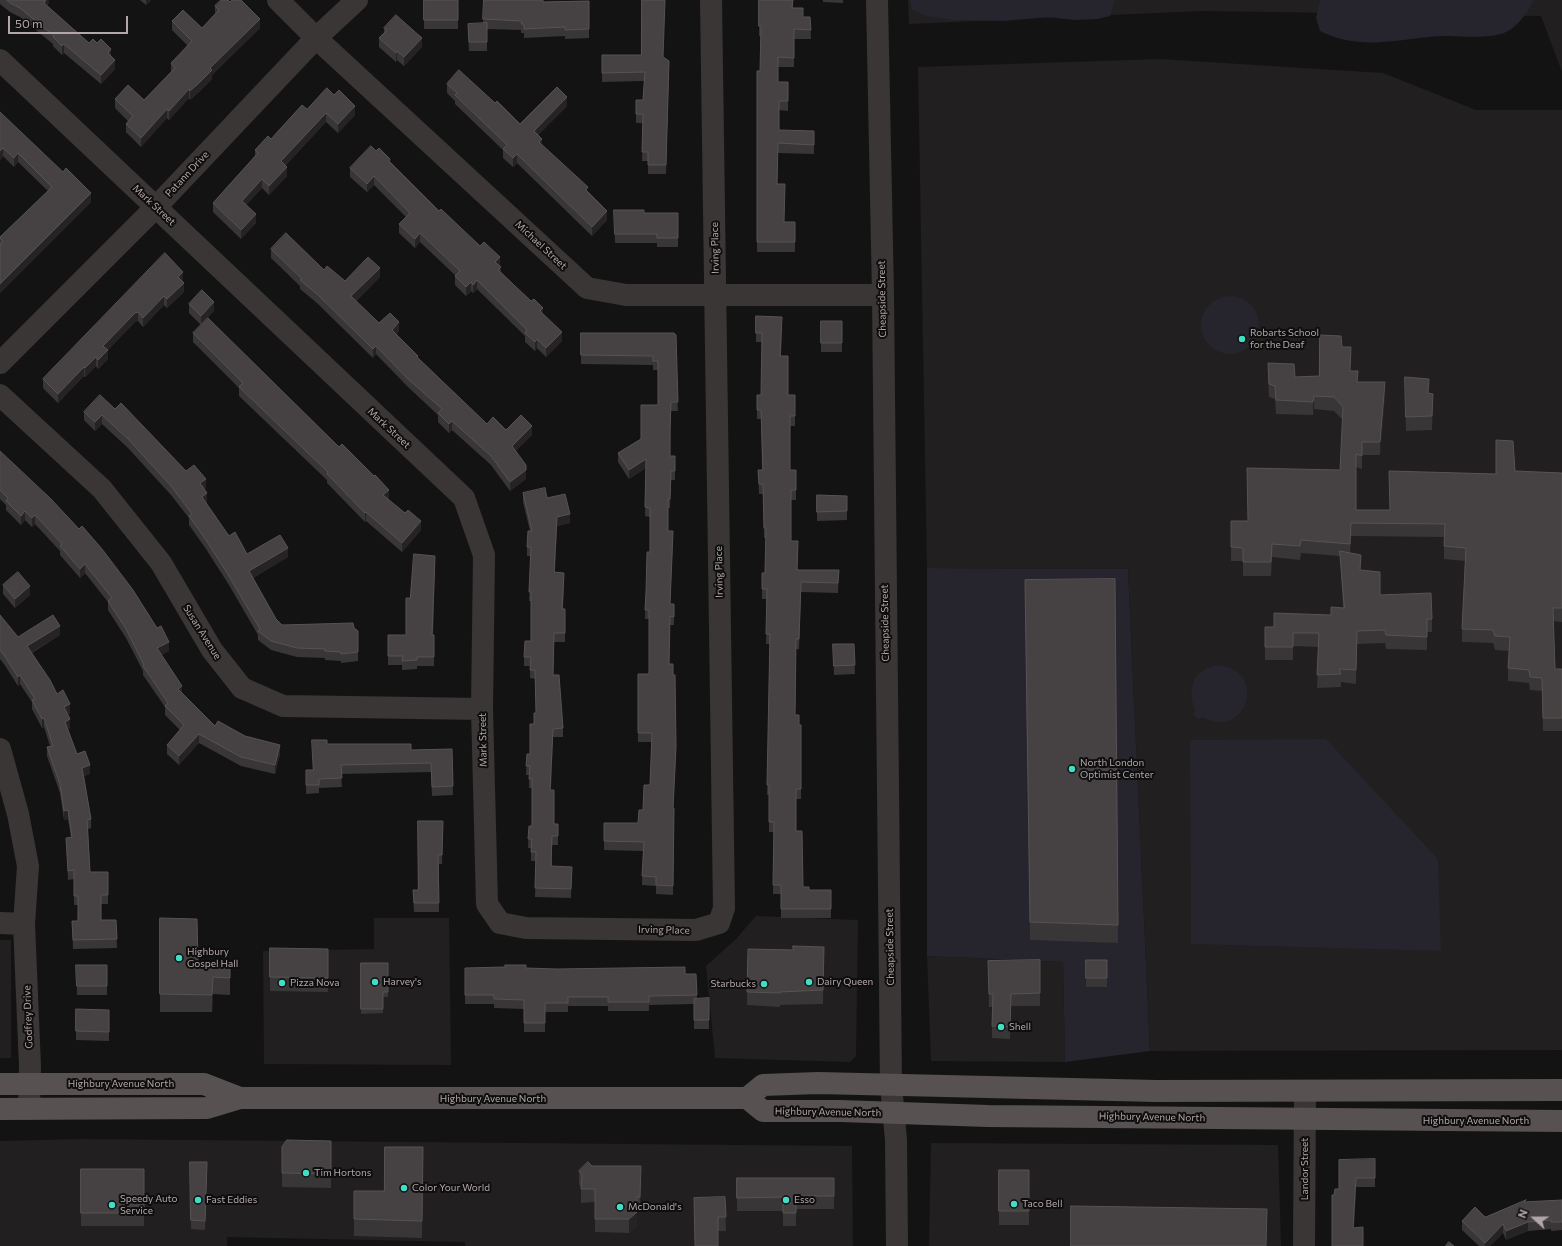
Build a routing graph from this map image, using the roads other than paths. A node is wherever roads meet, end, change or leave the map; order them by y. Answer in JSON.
{"nodes":[{"id":1,"x":278,"y":0,"type":"edge"},
{"id":2,"x":357,"y":0,"type":"edge"},
{"id":3,"x":711,"y":0,"type":"edge"},
{"id":4,"x":877,"y":0,"type":"edge"},
{"id":5,"x":316,"y":38,"type":"junction"},
{"id":6,"x":0,"y":60,"type":"edge"},
{"id":7,"x":156,"y":207,"type":"junction"},
{"id":8,"x":715,"y":295,"type":"junction"},
{"id":9,"x":883,"y":295,"type":"junction"},
{"id":10,"x":0,"y":363,"type":"edge"},
{"id":11,"x":0,"y":395,"type":"edge"},
{"id":12,"x":482,"y":709,"type":"junction"},
{"id":13,"x":0,"y":749,"type":"edge"},
{"id":14,"x":0,"y":923,"type":"edge"},
{"id":15,"x":500,"y":923,"type":"joint"},
{"id":16,"x":24,"y":924,"type":"junction"},
{"id":17,"x":0,"y":1084,"type":"edge"},
{"id":18,"x":30,"y":1084,"type":"junction"},
{"id":19,"x":891,"y":1085,"type":"junction"},
{"id":20,"x":1562,"y":1090,"type":"edge"},
{"id":21,"x":1305,"y":1092,"type":"junction"},
{"id":22,"x":240,"y":1098,"type":"junction"},
{"id":23,"x":747,"y":1098,"type":"junction"},
{"id":24,"x":0,"y":1109,"type":"edge"},
{"id":25,"x":29,"y":1109,"type":"junction"},
{"id":26,"x":893,"y":1113,"type":"junction"},
{"id":27,"x":1305,"y":1119,"type":"junction"},
{"id":28,"x":1562,"y":1121,"type":"edge"},
{"id":29,"x":897,"y":1246,"type":"edge"},
{"id":30,"x":1304,"y":1246,"type":"edge"}],
"edges":[{"from":1,"to":5,"type":"street","name":"Michael Street"},
{"from":2,"to":5,"type":"street","name":"Patann Drive"},
{"from":3,"to":8,"type":"street","name":"Irving Place"},
{"from":4,"to":9,"type":"street","name":"Cheapside Street"},
{"from":5,"to":7,"type":"street","name":"Patann Drive"},
{"from":5,"to":8,"type":"street","name":"Michael Street"},
{"from":6,"to":7,"type":"street","name":"Mark Street"},
{"from":7,"to":10,"type":"street","name":"Patann Drive"},
{"from":7,"to":12,"type":"street","name":"Mark Street"},
{"from":8,"to":9,"type":"street","name":"Michael Street"},
{"from":8,"to":15,"type":"street","name":"Irving Place"},
{"from":9,"to":19,"type":"street","name":"Cheapside Street"},
{"from":11,"to":12,"type":"street","name":"Susan Avenue"},
{"from":12,"to":15,"type":"street","name":"Mark Street"},
{"from":13,"to":16,"type":"street","name":"Godfrey Drive"},
{"from":14,"to":16,"type":"street"},
{"from":16,"to":18,"type":"street","name":"Godfrey Drive"},
{"from":17,"to":18,"type":"main road","name":"Highbury Avenue North"},
{"from":18,"to":22,"type":"main road","name":"Highbury Avenue North"},
{"from":18,"to":25,"type":"street","name":"Godfrey Drive"},
{"from":19,"to":21,"type":"main road"},
{"from":19,"to":23,"type":"main road"},
{"from":19,"to":26,"type":"street","name":"Cheapside Street"},
{"from":20,"to":21,"type":"main road"},
{"from":21,"to":27,"type":"street","name":"Landor Street"},
{"from":22,"to":23,"type":"main road","name":"Highbury Avenue North"},
{"from":22,"to":25,"type":"main road","name":"Highbury Avenue North"},
{"from":23,"to":26,"type":"main road","name":"Highbury Avenue North"},
{"from":24,"to":25,"type":"main road","name":"Highbury Avenue North"},
{"from":26,"to":27,"type":"main road","name":"Highbury Avenue North"},
{"from":26,"to":29,"type":"street","name":"Cheapside Street"},
{"from":27,"to":28,"type":"main road","name":"Highbury Avenue North"},
{"from":27,"to":30,"type":"street","name":"Landor Street"}]}
